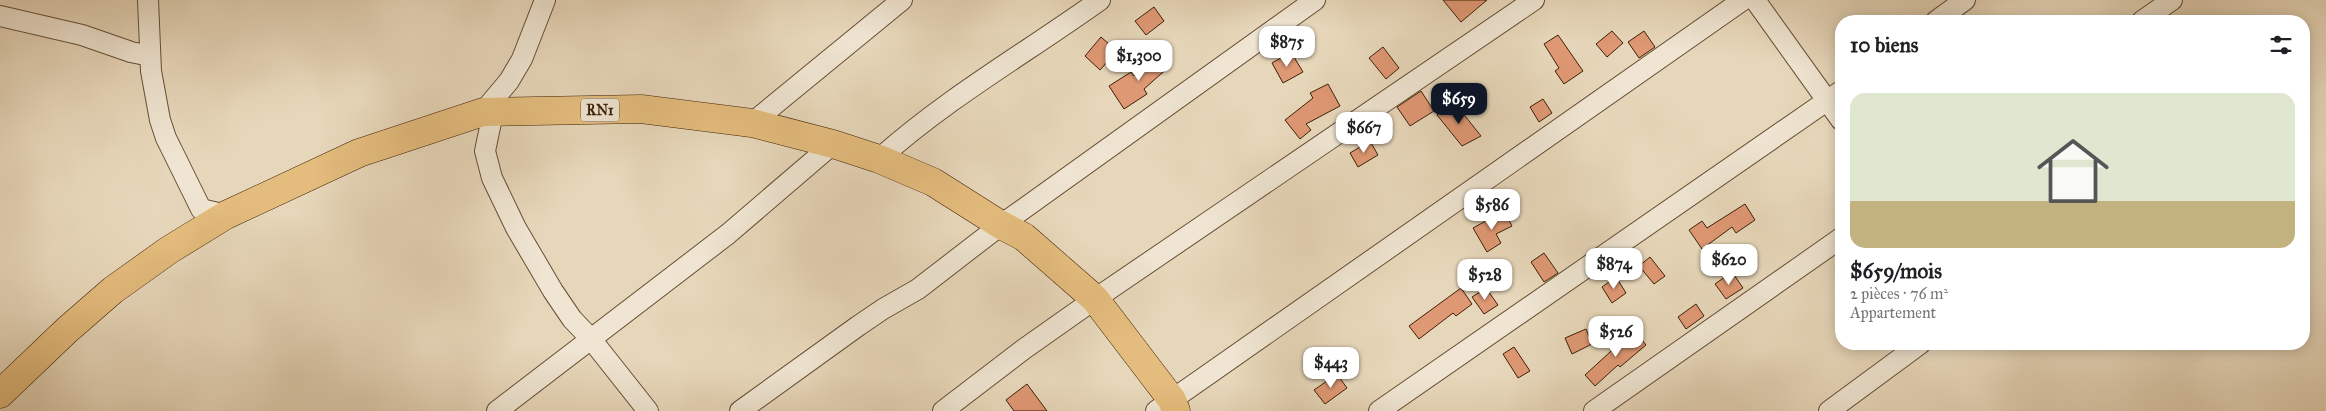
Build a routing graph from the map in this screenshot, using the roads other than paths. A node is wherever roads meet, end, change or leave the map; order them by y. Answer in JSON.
{"nodes":[{"id":1,"x":148,"y":0,"type":"edge"},
{"id":2,"x":545,"y":0,"type":"edge"},
{"id":3,"x":902,"y":0,"type":"edge"},
{"id":4,"x":1100,"y":0,"type":"edge"},
{"id":5,"x":1315,"y":0,"type":"edge"},
{"id":6,"x":1534,"y":0,"type":"edge"},
{"id":7,"x":1743,"y":0,"type":"edge"},
{"id":8,"x":1755,"y":0,"type":"edge"},
{"id":9,"x":1965,"y":0,"type":"edge"},
{"id":10,"x":2172,"y":0,"type":"edge"},
{"id":11,"x":1944,"y":15,"type":"edge"},
{"id":12,"x":2151,"y":15,"type":"edge"},
{"id":13,"x":0,"y":16,"type":"edge"},
{"id":14,"x":150,"y":56,"type":"junction"},
{"id":15,"x":1834,"y":96,"type":"edge"},
{"id":16,"x":488,"y":113,"type":"junction"},
{"id":17,"x":752,"y":123,"type":"junction"},
{"id":18,"x":833,"y":144,"type":"junction"},
{"id":19,"x":879,"y":159,"type":"junction"},
{"id":20,"x":226,"y":215,"type":"junction"},
{"id":21,"x":1001,"y":225,"type":"junction"},
{"id":22,"x":1835,"y":242,"type":"edge"},
{"id":23,"x":1095,"y":299,"type":"junction"},
{"id":24,"x":590,"y":339,"type":"junction"},
{"id":25,"x":1912,"y":350,"type":"edge"},
{"id":26,"x":0,"y":394,"type":"edge"},
{"id":27,"x":1168,"y":407,"type":"edge"},
{"id":28,"x":497,"y":411,"type":"edge"},
{"id":29,"x":648,"y":411,"type":"edge"},
{"id":30,"x":740,"y":411,"type":"edge"},
{"id":31,"x":943,"y":411,"type":"edge"},
{"id":32,"x":1379,"y":411,"type":"edge"},
{"id":33,"x":1594,"y":411,"type":"edge"},
{"id":34,"x":1829,"y":411,"type":"edge"}],
"edges":[{"from":1,"to":14,"type":"street"},
{"from":2,"to":16,"type":"street"},
{"from":3,"to":17,"type":"street"},
{"from":4,"to":19,"type":"street"},
{"from":5,"to":21,"type":"street"},
{"from":6,"to":23,"type":"street"},
{"from":7,"to":27,"type":"street"},
{"from":8,"to":15,"type":"street"},
{"from":9,"to":11,"type":"street"},
{"from":10,"to":12,"type":"street"},
{"from":13,"to":14,"type":"street"},
{"from":14,"to":20,"type":"street"},
{"from":15,"to":32,"type":"street"},
{"from":16,"to":17,"type":"highway","number":"RN1"},
{"from":16,"to":20,"type":"highway","number":"RN1"},
{"from":16,"to":24,"type":"street"},
{"from":17,"to":18,"type":"highway","number":"RN1"},
{"from":18,"to":19,"type":"highway","number":"RN1"},
{"from":18,"to":24,"type":"street"},
{"from":19,"to":21,"type":"highway","number":"RN1"},
{"from":20,"to":26,"type":"highway","number":"RN1"},
{"from":21,"to":23,"type":"highway","number":"RN1"},
{"from":21,"to":30,"type":"street"},
{"from":22,"to":33,"type":"street"},
{"from":23,"to":27,"type":"highway","number":"RN1"},
{"from":23,"to":31,"type":"street"},
{"from":24,"to":28,"type":"street"},
{"from":24,"to":29,"type":"street"},
{"from":25,"to":34,"type":"street"}]}
